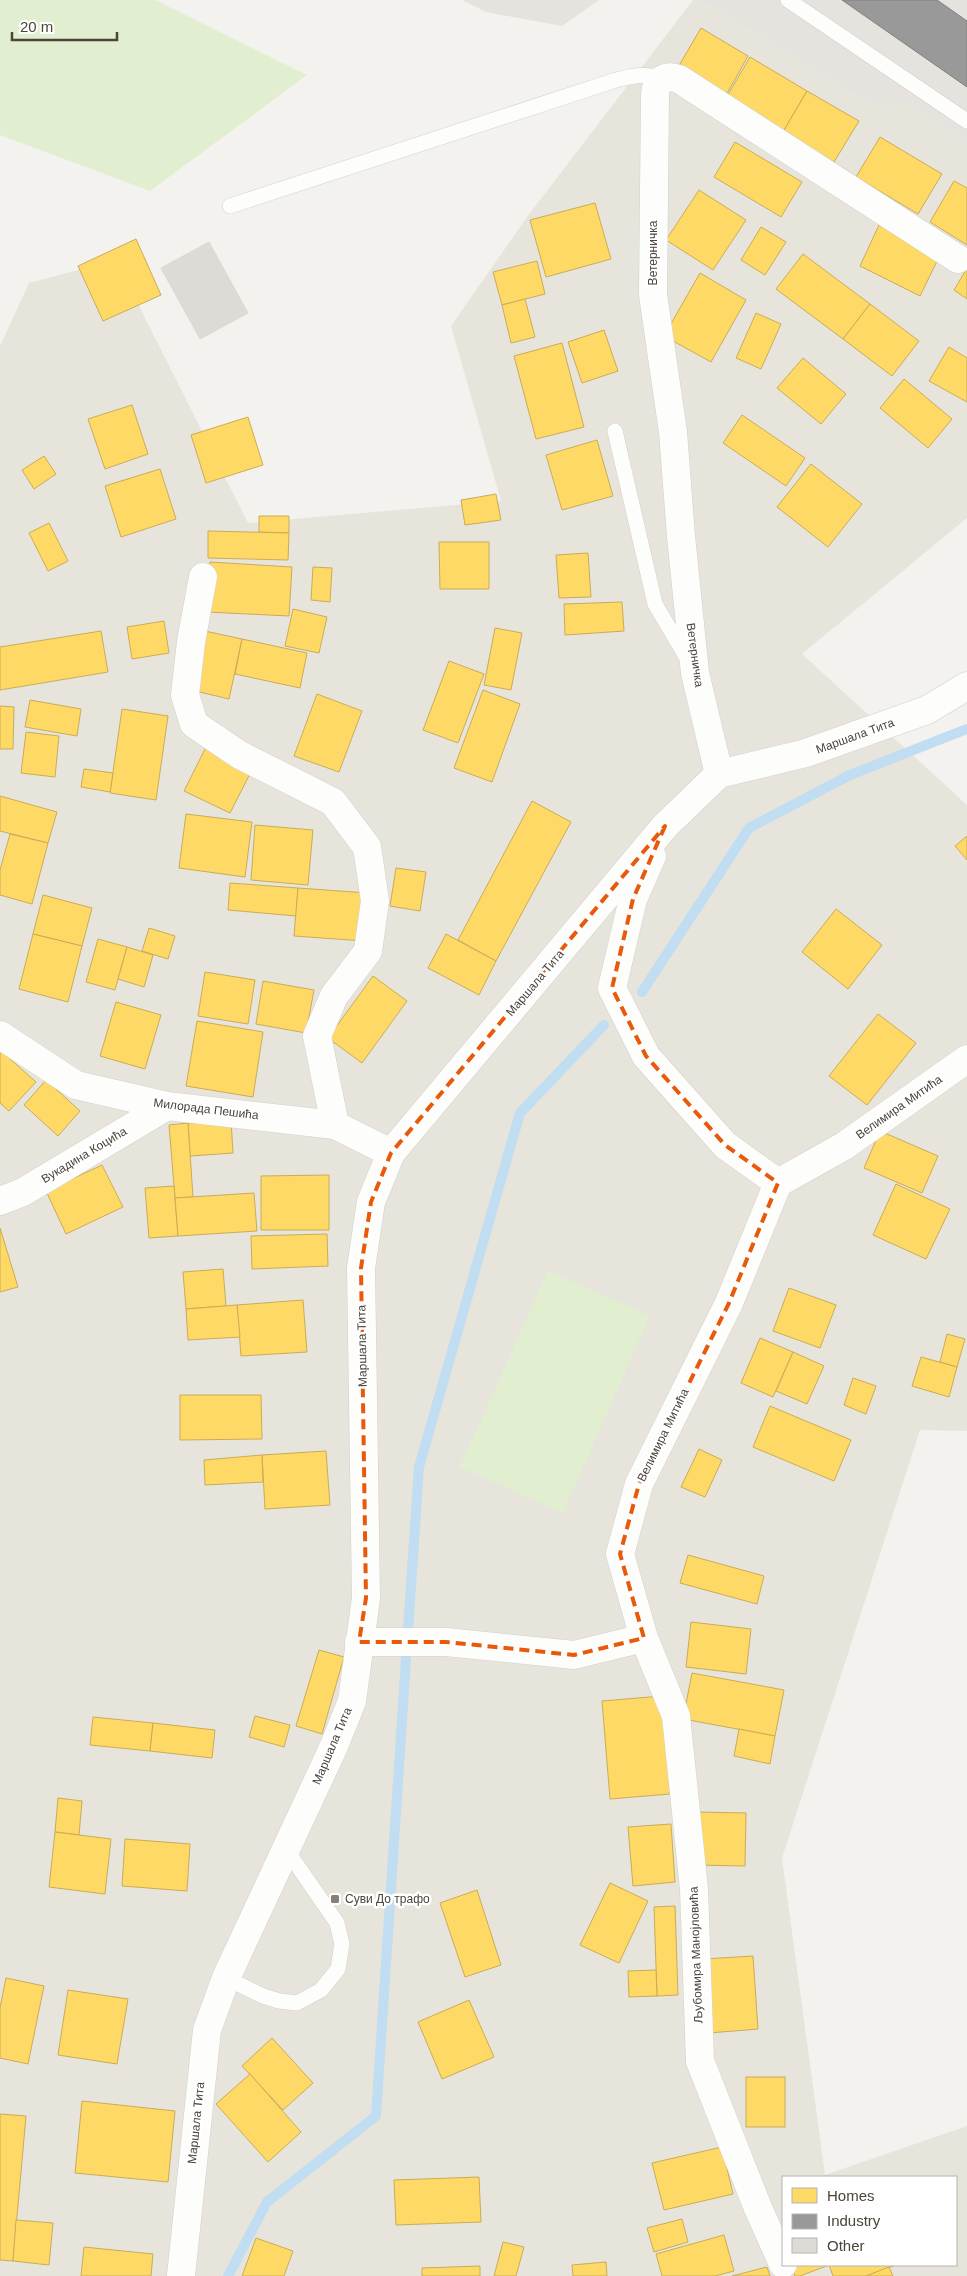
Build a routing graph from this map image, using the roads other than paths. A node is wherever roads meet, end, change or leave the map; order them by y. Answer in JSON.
{"nodes":[{"id":1,"x":788,"y":0,"type":"edge"},
{"id":2,"x":662,"y":78,"type":"junction"},
{"id":3,"x":967,"y":121,"type":"edge"},
{"id":4,"x":230,"y":206,"type":"dead end"},
{"id":5,"x":958,"y":259,"type":"dead end"},
{"id":6,"x":615,"y":431,"type":"dead end"},
{"id":7,"x":203,"y":577,"type":"dead end"},
{"id":8,"x":695,"y":672,"type":"junction"},
{"id":9,"x":967,"y":686,"type":"edge"},
{"id":10,"x":719,"y":774,"type":"junction"},
{"id":11,"x":665,"y":826,"type":"junction"},
{"id":12,"x":0,"y":1035,"type":"edge"},
{"id":13,"x":967,"y":1059,"type":"edge"},
{"id":14,"x":167,"y":1106,"type":"junction"},
{"id":15,"x":335,"y":1125,"type":"junction"},
{"id":16,"x":391,"y":1153,"type":"junction"},
{"id":17,"x":778,"y":1183,"type":"junction"},
{"id":18,"x":0,"y":1201,"type":"edge"},
{"id":19,"x":644,"y":1638,"type":"junction"},
{"id":20,"x":358,"y":1642,"type":"junction"},
{"id":21,"x":286,"y":1849,"type":"junction"},
{"id":22,"x":226,"y":1978,"type":"junction"},
{"id":23,"x":782,"y":2260,"type":"edge"},
{"id":24,"x":181,"y":2276,"type":"edge"}],
"edges":[{"from":1,"to":3,"type":"lane"},
{"from":2,"to":4,"type":"lane"},
{"from":2,"to":5,"type":"street"},
{"from":2,"to":8,"type":"street","name":"Ветерничка"},
{"from":6,"to":8,"type":"lane"},
{"from":7,"to":15,"type":"street"},
{"from":8,"to":10,"type":"street","name":"Ветерничка"},
{"from":9,"to":10,"type":"street","name":"Маршала Тита"},
{"from":10,"to":11,"type":"street","name":"Маршала Тита"},
{"from":11,"to":16,"type":"street","name":"Маршала Тита"},
{"from":11,"to":17,"type":"street"},
{"from":12,"to":14,"type":"street","name":"Милорада Пешића"},
{"from":13,"to":17,"type":"street","name":"Велимира Митића"},
{"from":14,"to":15,"type":"street","name":"Милорада Пешића"},
{"from":14,"to":18,"type":"street","name":"Вукадина Коцића"},
{"from":15,"to":16,"type":"street","name":"Милорада Пешића"},
{"from":16,"to":20,"type":"street","name":"Маршала Тита"},
{"from":17,"to":19,"type":"street","name":"Велимира Митића"},
{"from":19,"to":20,"type":"street"},
{"from":19,"to":23,"type":"street","name":"Љубомира Манојловића"},
{"from":20,"to":21,"type":"street","name":"Маршала Тита"},
{"from":21,"to":22,"type":"street","name":"Маршала Тита"},
{"from":21,"to":22,"type":"lane"},
{"from":22,"to":24,"type":"street","name":"Маршала Тита"}]}
